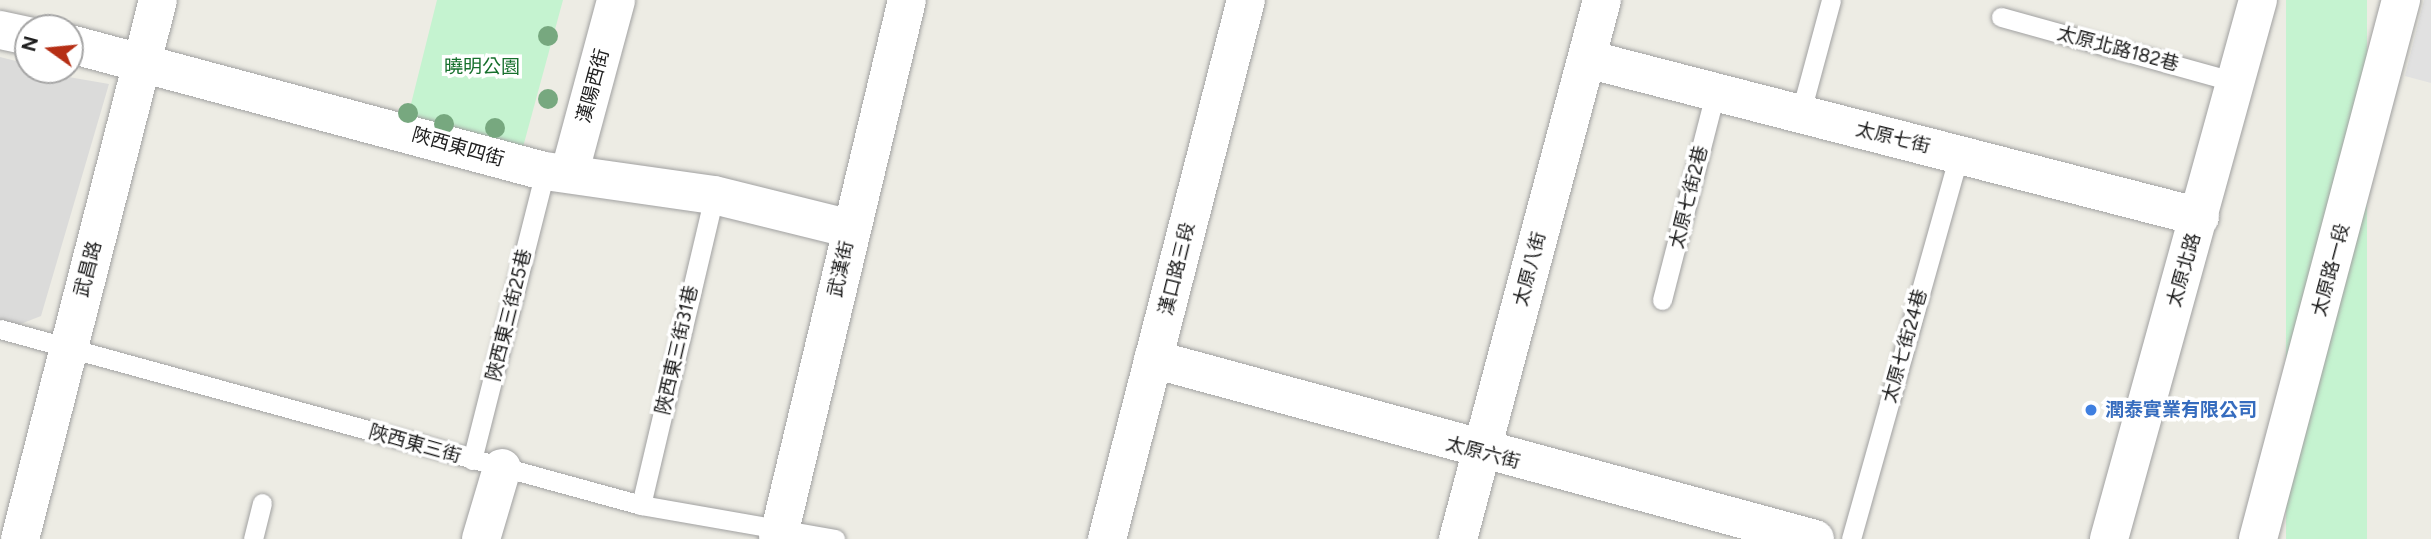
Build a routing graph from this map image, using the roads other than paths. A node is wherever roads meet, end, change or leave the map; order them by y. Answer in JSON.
{"nodes":[{"id":1,"x":158,"y":0,"type":"edge"},
{"id":2,"x":616,"y":0,"type":"edge"},
{"id":3,"x":907,"y":0,"type":"edge"},
{"id":4,"x":1246,"y":0,"type":"edge"},
{"id":5,"x":1602,"y":0,"type":"edge"},
{"id":6,"x":1831,"y":0,"type":"edge"},
{"id":7,"x":2258,"y":0,"type":"edge"},
{"id":8,"x":2401,"y":0,"type":"edge"},
{"id":9,"x":2001,"y":17,"type":"dead end"},
{"id":10,"x":84,"y":47,"type":"edge"},
{"id":11,"x":143,"y":59,"type":"junction"},
{"id":12,"x":1587,"y":59,"type":"junction"},
{"id":13,"x":2236,"y":82,"type":"junction"},
{"id":14,"x":1715,"y":94,"type":"junction"},
{"id":15,"x":1800,"y":115,"type":"junction"},
{"id":16,"x":1959,"y":154,"type":"junction"},
{"id":17,"x":557,"y":171,"type":"junction"},
{"id":18,"x":713,"y":195,"type":"junction"},
{"id":19,"x":2200,"y":217,"type":"junction"},
{"id":20,"x":851,"y":229,"type":"junction"},
{"id":21,"x":1662,"y":300,"type":"dead end"},
{"id":22,"x":0,"y":329,"type":"edge"},
{"id":23,"x":68,"y":346,"type":"junction"},
{"id":24,"x":1153,"y":359,"type":"junction"},
{"id":25,"x":1480,"y":453,"type":"junction"},
{"id":26,"x":487,"y":464,"type":"junction"},
{"id":27,"x":262,"y":503,"type":"dead end"},
{"id":28,"x":641,"y":505,"type":"junction"},
{"id":29,"x":779,"y":532,"type":"edge"},
{"id":30,"x":1757,"y":533,"type":"edge"},
{"id":31,"x":19,"y":539,"type":"edge"},
{"id":32,"x":253,"y":539,"type":"edge"},
{"id":33,"x":481,"y":539,"type":"edge"},
{"id":34,"x":835,"y":539,"type":"edge"},
{"id":35,"x":1107,"y":539,"type":"edge"},
{"id":36,"x":1458,"y":539,"type":"edge"},
{"id":37,"x":1815,"y":539,"type":"edge"},
{"id":38,"x":1851,"y":539,"type":"edge"},
{"id":39,"x":2109,"y":539,"type":"edge"},
{"id":40,"x":2258,"y":539,"type":"edge"}],
"edges":[{"from":1,"to":11,"type":"street","name":"武昌路"},
{"from":2,"to":17,"type":"street","name":"漢陽西街"},
{"from":3,"to":20,"type":"street","name":"武漢街"},
{"from":4,"to":24,"type":"street","name":"漢口路三段"},
{"from":5,"to":12,"type":"street","name":"太原八街"},
{"from":6,"to":15,"type":"lane"},
{"from":7,"to":13,"type":"street","name":"太原北路"},
{"from":8,"to":40,"type":"street","name":"太原路一段"},
{"from":9,"to":13,"type":"lane","name":"太原北路182巷"},
{"from":10,"to":11,"type":"street","name":"陜西東四街"},
{"from":11,"to":17,"type":"street","name":"陜西東四街"},
{"from":11,"to":23,"type":"street","name":"武昌路"},
{"from":12,"to":14,"type":"street","name":"太原七街"},
{"from":12,"to":25,"type":"street","name":"太原八街"},
{"from":13,"to":19,"type":"street","name":"太原北路"},
{"from":14,"to":15,"type":"street","name":"太原七街"},
{"from":14,"to":21,"type":"lane","name":"太原七街2巷"},
{"from":15,"to":16,"type":"street","name":"太原七街"},
{"from":16,"to":19,"type":"street","name":"太原七街"},
{"from":16,"to":38,"type":"lane","name":"太原七街24巷"},
{"from":17,"to":18,"type":"street","name":"陜西東四街"},
{"from":17,"to":26,"type":"lane","name":"陜西東三街25巷"},
{"from":18,"to":20,"type":"street","name":"陜西東四街"},
{"from":18,"to":28,"type":"lane","name":"陜西東三街31巷"},
{"from":19,"to":39,"type":"street","name":"太原北路"},
{"from":20,"to":29,"type":"street","name":"武漢街"},
{"from":22,"to":23,"type":"lane","name":"陜西東三街"},
{"from":23,"to":26,"type":"lane","name":"陜西東三街"},
{"from":23,"to":31,"type":"street","name":"武昌路"},
{"from":24,"to":25,"type":"street","name":"太原六街"},
{"from":24,"to":35,"type":"street","name":"漢口路三段"},
{"from":25,"to":30,"type":"street","name":"太原六街"},
{"from":25,"to":36,"type":"street","name":"太原八街"},
{"from":26,"to":28,"type":"lane","name":"陜西東三街"},
{"from":26,"to":33,"type":"street"},
{"from":27,"to":32,"type":"lane"},
{"from":28,"to":29,"type":"lane","name":"陜西東三街"},
{"from":29,"to":34,"type":"lane","name":"陜西東三街"},
{"from":30,"to":37,"type":"street","name":"太原六街"}]}
